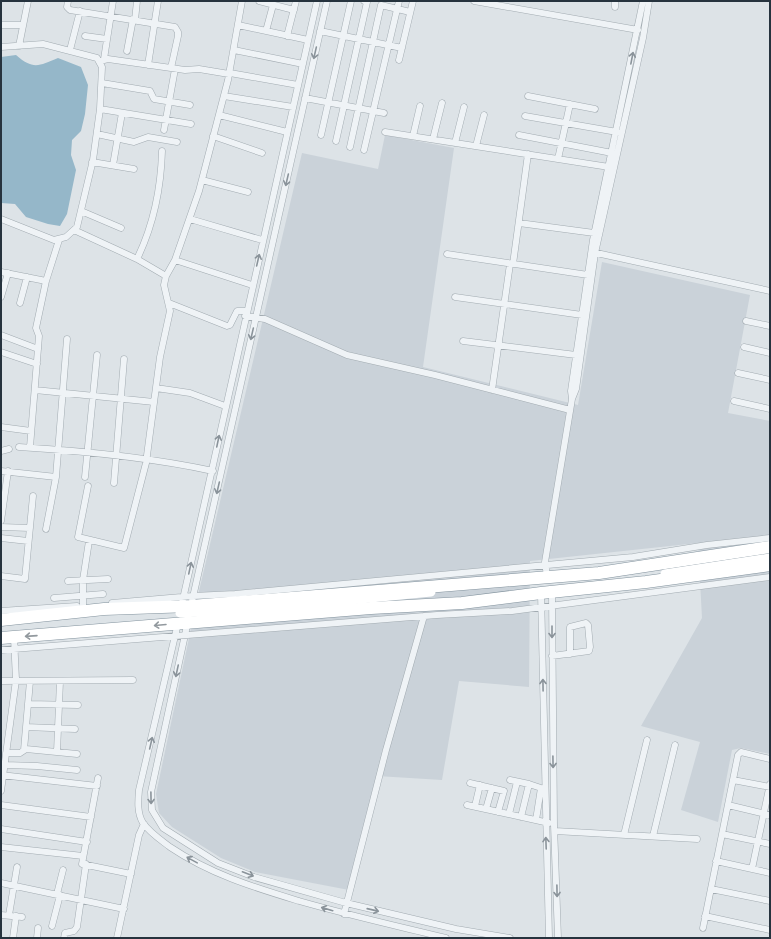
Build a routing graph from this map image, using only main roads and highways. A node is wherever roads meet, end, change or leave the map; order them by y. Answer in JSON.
{"nodes":[{"id":1,"x":770,"y":547,"type":"edge"},
{"id":2,"x":770,"y":553,"type":"edge"},
{"id":3,"x":770,"y":558,"type":"edge"},
{"id":4,"x":770,"y":565,"type":"edge"},
{"id":5,"x":185,"y":611,"type":"junction"},
{"id":6,"x":1,"y":620,"type":"edge"},
{"id":7,"x":1,"y":638,"type":"edge"}],
"edges":[{"from":1,"to":5,"type":"highway"},
{"from":2,"to":5,"type":"main road"},
{"from":3,"to":5,"type":"main road"},
{"from":4,"to":5,"type":"highway"},
{"from":5,"to":6,"type":"highway"},
{"from":5,"to":7,"type":"highway","one_way":true}]}
